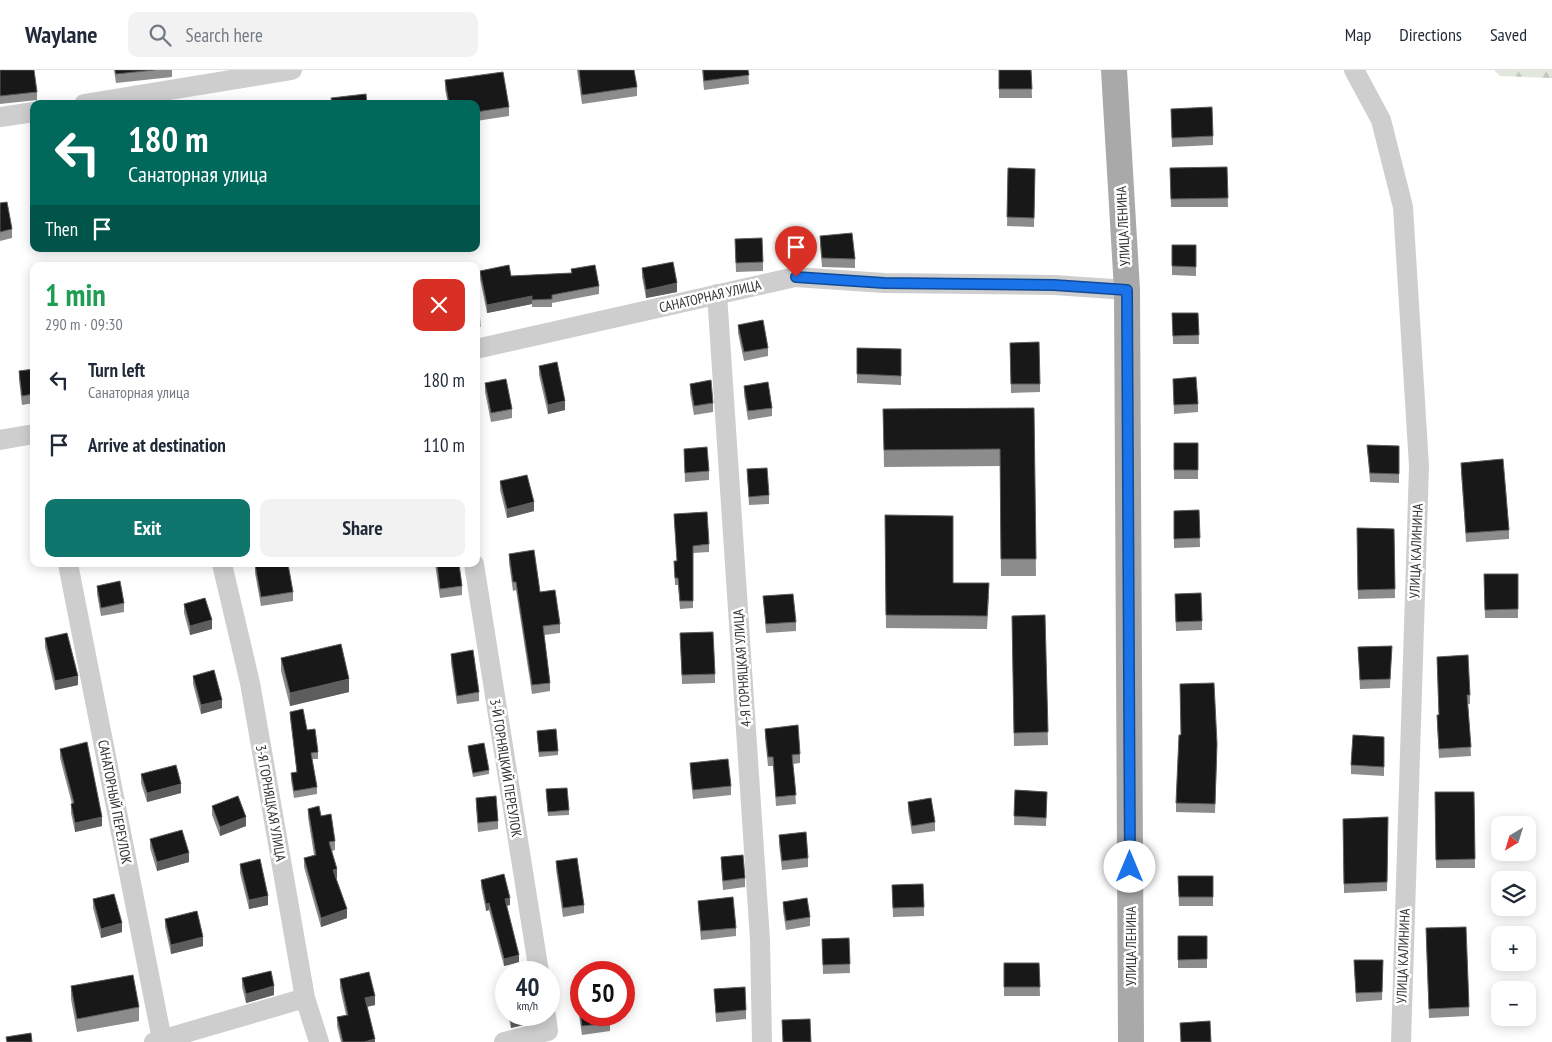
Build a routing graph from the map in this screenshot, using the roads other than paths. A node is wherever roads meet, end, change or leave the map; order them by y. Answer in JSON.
{"nodes":[{"id":1,"x":292,"y":70,"type":"edge"},
{"id":2,"x":1354,"y":70,"type":"edge"},
{"id":3,"x":1119,"y":73,"type":"edge"},
{"id":4,"x":108,"y":100,"type":"edge"},
{"id":5,"x":30,"y":113,"type":"edge"},
{"id":6,"x":0,"y":117,"type":"edge"},
{"id":7,"x":1127,"y":290,"type":"junction"},
{"id":8,"x":717,"y":294,"type":"junction"},
{"id":9,"x":480,"y":349,"type":"edge"},
{"id":10,"x":30,"y":435,"type":"edge"},
{"id":11,"x":0,"y":440,"type":"edge"},
{"id":12,"x":69,"y":567,"type":"edge"},
{"id":13,"x":223,"y":567,"type":"edge"},
{"id":14,"x":474,"y":567,"type":"edge"},
{"id":15,"x":537,"y":961,"type":"edge"},
{"id":16,"x":305,"y":998,"type":"junction"},
{"id":17,"x":547,"y":1026,"type":"edge"},
{"id":18,"x":158,"y":1041,"type":"edge"},
{"id":19,"x":319,"y":1042,"type":"edge"},
{"id":20,"x":504,"y":1042,"type":"edge"},
{"id":21,"x":762,"y":1042,"type":"edge"},
{"id":22,"x":1131,"y":1042,"type":"edge"},
{"id":23,"x":1401,"y":1042,"type":"edge"}],
"edges":[{"from":1,"to":4,"type":"street"},
{"from":2,"to":23,"type":"street","name":"УЛИЦА КАЛИНИНА"},
{"from":3,"to":7,"type":"main road","name":"УЛИЦА ЛЕНИНА"},
{"from":5,"to":6,"type":"street"},
{"from":7,"to":8,"type":"street","name":"САНАТОРНАЯ УЛИЦА"},
{"from":7,"to":22,"type":"main road","name":"УЛИЦА ЛЕНИНА"},
{"from":8,"to":9,"type":"street","name":"САНАТОРНАЯ УЛИЦА"},
{"from":8,"to":21,"type":"street","name":"4-Я ГОРНЯЦКАЯ УЛИЦА"},
{"from":10,"to":11,"type":"street"},
{"from":12,"to":18,"type":"street","name":"САНАТОРНЫЙ ПЕРЕУЛОК"},
{"from":13,"to":16,"type":"street","name":"3-Я ГОРНЯЦКАЯ УЛИЦА"},
{"from":14,"to":15,"type":"street","name":"3-Й ГОРНЯЦКИЙ ПЕРЕУЛОК"},
{"from":16,"to":18,"type":"street"},
{"from":16,"to":19,"type":"street","name":"3-Я ГОРНЯЦКАЯ УЛИЦА"},
{"from":17,"to":20,"type":"street"}]}
